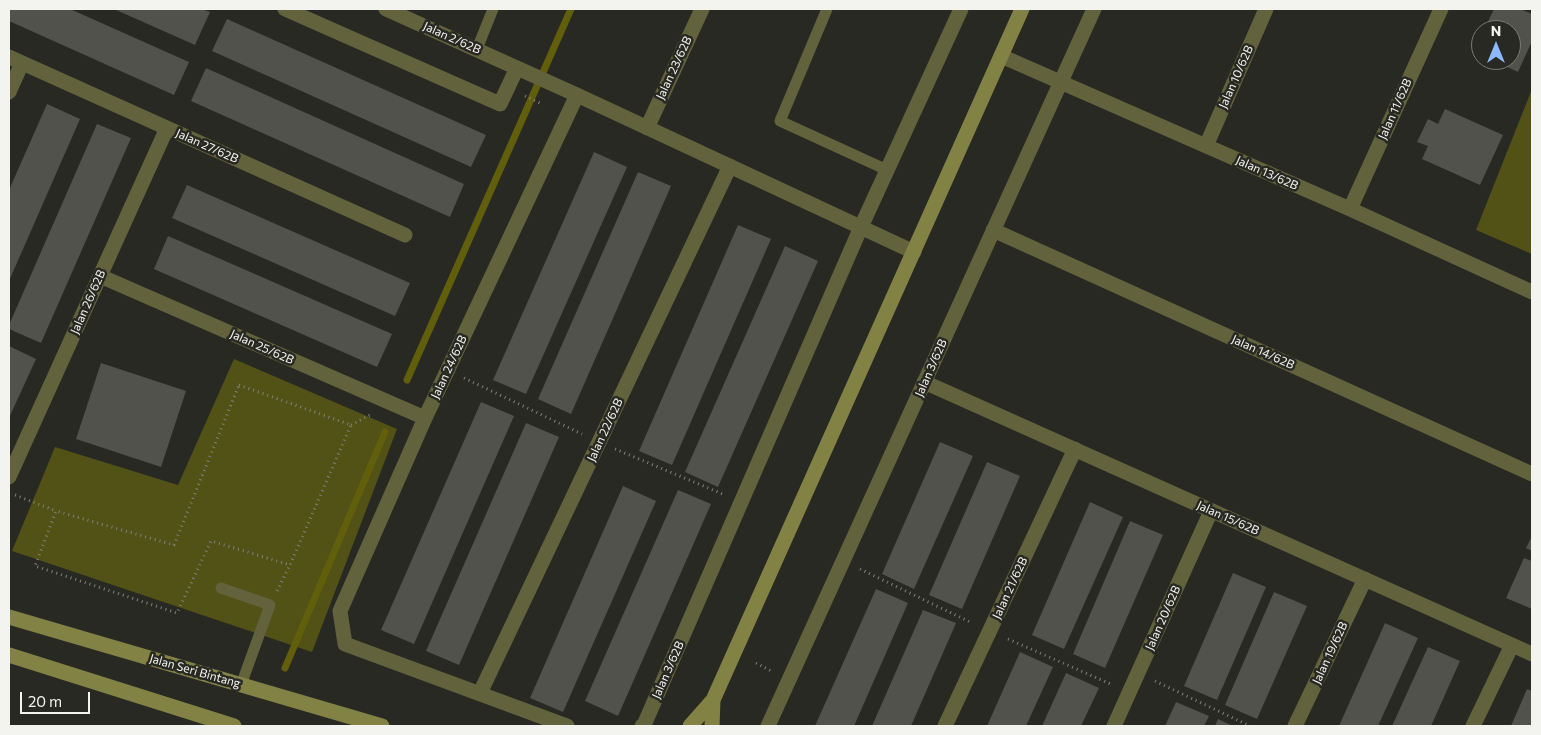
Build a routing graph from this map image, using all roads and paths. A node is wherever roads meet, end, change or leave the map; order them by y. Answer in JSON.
{"nodes":[{"id":1,"x":285,"y":9,"type":"edge"},
{"id":2,"x":386,"y":9,"type":"edge"},
{"id":3,"x":493,"y":9,"type":"edge"},
{"id":4,"x":702,"y":9,"type":"edge"},
{"id":5,"x":826,"y":9,"type":"edge"},
{"id":6,"x":961,"y":9,"type":"edge"},
{"id":7,"x":1022,"y":9,"type":"edge"},
{"id":8,"x":1094,"y":9,"type":"edge"},
{"id":9,"x":1266,"y":9,"type":"edge"},
{"id":10,"x":1441,"y":9,"type":"edge"},
{"id":11,"x":476,"y":49,"type":"junction"},
{"id":12,"x":1001,"y":56,"type":"junction"},
{"id":13,"x":15,"y":60,"type":"edge"},
{"id":14,"x":517,"y":68,"type":"junction"},
{"id":15,"x":1060,"y":83,"type":"junction"},
{"id":16,"x":9,"y":92,"type":"edge"},
{"id":17,"x":522,"y":95,"type":"dead end"},
{"id":18,"x":577,"y":95,"type":"junction"},
{"id":19,"x":542,"y":104,"type":"dead end"},
{"id":20,"x":167,"y":128,"type":"junction"},
{"id":21,"x":647,"y":128,"type":"junction"},
{"id":22,"x":1206,"y":146,"type":"junction"},
{"id":23,"x":730,"y":166,"type":"junction"},
{"id":24,"x":888,"y":170,"type":"junction"},
{"id":25,"x":1350,"y":209,"type":"junction"},
{"id":26,"x":862,"y":227,"type":"junction"},
{"id":27,"x":993,"y":230,"type":"junction"},
{"id":28,"x":405,"y":235,"type":"dead end"},
{"id":29,"x":914,"y":252,"type":"junction"},
{"id":30,"x":100,"y":276,"type":"junction"},
{"id":31,"x":1532,"y":292,"type":"edge"},
{"id":32,"x":924,"y":382,"type":"junction"},
{"id":33,"x":425,"y":418,"type":"junction"},
{"id":34,"x":1074,"y":449,"type":"junction"},
{"id":35,"x":1531,"y":470,"type":"edge"},
{"id":36,"x":9,"y":476,"type":"edge"},
{"id":37,"x":26,"y":499,"type":"dead end"},
{"id":38,"x":1211,"y":510,"type":"junction"},
{"id":39,"x":56,"y":511,"type":"junction"},
{"id":40,"x":843,"y":562,"type":"junction"},
{"id":41,"x":290,"y":565,"type":"junction"},
{"id":42,"x":1364,"y":579,"type":"junction"},
{"id":43,"x":221,"y":588,"type":"dead end"},
{"id":44,"x":270,"y":605,"type":"junction"},
{"id":45,"x":9,"y":617,"type":"edge"},
{"id":46,"x":970,"y":622,"type":"dead end"},
{"id":47,"x":1008,"y":639,"type":"dead end"},
{"id":48,"x":1512,"y":645,"type":"junction"},
{"id":49,"x":1532,"y":654,"type":"edge"},
{"id":50,"x":9,"y":655,"type":"edge"},
{"id":51,"x":1138,"y":673,"type":"junction"},
{"id":52,"x":241,"y":685,"type":"junction"},
{"id":53,"x":1129,"y":692,"type":"junction"},
{"id":54,"x":480,"y":694,"type":"junction"},
{"id":55,"x":712,"y":700,"type":"junction"},
{"id":56,"x":234,"y":726,"type":"edge"},
{"id":57,"x":382,"y":726,"type":"edge"},
{"id":58,"x":567,"y":726,"type":"edge"},
{"id":59,"x":642,"y":726,"type":"edge"},
{"id":60,"x":690,"y":726,"type":"edge"},
{"id":61,"x":712,"y":726,"type":"edge"},
{"id":62,"x":768,"y":726,"type":"edge"},
{"id":63,"x":945,"y":726,"type":"edge"},
{"id":64,"x":1114,"y":726,"type":"edge"},
{"id":65,"x":1250,"y":726,"type":"edge"},
{"id":66,"x":1295,"y":726,"type":"edge"},
{"id":67,"x":1473,"y":726,"type":"edge"}],
"edges":[{"from":1,"to":14,"type":"street"},
{"from":2,"to":11,"type":"street","name":"Jalan 2/62B"},
{"from":3,"to":11,"type":"lane"},
{"from":4,"to":21,"type":"street","name":"Jalan 23/62B"},
{"from":5,"to":24,"type":"lane"},
{"from":6,"to":24,"type":"street","name":"Jalan 3/62B"},
{"from":7,"to":12,"type":"street"},
{"from":8,"to":15,"type":"street","name":"Jalan 3/62B"},
{"from":9,"to":22,"type":"street","name":"Jalan 10/62B"},
{"from":10,"to":25,"type":"street","name":"Jalan 11/62B"},
{"from":11,"to":14,"type":"street","name":"Jalan 2/62B"},
{"from":12,"to":15,"type":"street","name":"Jalan 13/62B"},
{"from":12,"to":29,"type":"street"},
{"from":13,"to":16,"type":"street"},
{"from":13,"to":20,"type":"street","name":"Jalan 27/62B"},
{"from":14,"to":18,"type":"street","name":"Jalan 2/62B"},
{"from":15,"to":22,"type":"street","name":"Jalan 13/62B"},
{"from":15,"to":27,"type":"street","name":"Jalan 3/62B"},
{"from":17,"to":19,"type":"path"},
{"from":18,"to":21,"type":"street","name":"Jalan 2/62B"},
{"from":18,"to":33,"type":"street","name":"Jalan 24/62B"},
{"from":20,"to":28,"type":"street","name":"Jalan 27/62B"},
{"from":20,"to":30,"type":"street","name":"Jalan 26/62B"},
{"from":21,"to":23,"type":"street","name":"Jalan 2/62B"},
{"from":22,"to":25,"type":"street","name":"Jalan 13/62B"},
{"from":23,"to":26,"type":"street","name":"Jalan 2/62B"},
{"from":23,"to":54,"type":"street","name":"Jalan 22/62B"},
{"from":24,"to":26,"type":"street","name":"Jalan 3/62B"},
{"from":25,"to":31,"type":"street","name":"Jalan 13/62B"},
{"from":26,"to":29,"type":"street","name":"Jalan 2/62B"},
{"from":26,"to":59,"type":"street","name":"Jalan 3/62B"},
{"from":27,"to":32,"type":"street","name":"Jalan 3/62B"},
{"from":27,"to":35,"type":"street","name":"Jalan 14/62B"},
{"from":29,"to":55,"type":"street"},
{"from":30,"to":33,"type":"street","name":"Jalan 25/62B"},
{"from":30,"to":36,"type":"street","name":"Jalan 26/62B"},
{"from":32,"to":34,"type":"street","name":"Jalan 15/62B"},
{"from":32,"to":40,"type":"street","name":"Jalan 3/62B"},
{"from":33,"to":54,"type":"street","name":"Jalan 24/62B"},
{"from":34,"to":38,"type":"street","name":"Jalan 15/62B"},
{"from":34,"to":63,"type":"street","name":"Jalan 21/62B"},
{"from":37,"to":39,"type":"path"},
{"from":38,"to":42,"type":"street","name":"Jalan 15/62B"},
{"from":38,"to":51,"type":"street","name":"Jalan 20/62B"},
{"from":39,"to":41,"type":"path"},
{"from":39,"to":41,"type":"path"},
{"from":40,"to":46,"type":"path"},
{"from":40,"to":62,"type":"street","name":"Jalan 3/62B"},
{"from":41,"to":44,"type":"path"},
{"from":42,"to":48,"type":"street","name":"Jalan 15/62B"},
{"from":42,"to":66,"type":"street","name":"Jalan 19/62B"},
{"from":43,"to":44,"type":"lane"},
{"from":44,"to":52,"type":"lane"},
{"from":45,"to":52,"type":"street","name":"Jalan Seri Bintang"},
{"from":47,"to":53,"type":"path"},
{"from":48,"to":49,"type":"street","name":"Jalan 15/62B"},
{"from":48,"to":67,"type":"street"},
{"from":50,"to":56,"type":"street"},
{"from":51,"to":53,"type":"street","name":"Jalan 20/62B"},
{"from":51,"to":65,"type":"path"},
{"from":52,"to":57,"type":"street","name":"Jalan Seri Bintang"},
{"from":53,"to":64,"type":"street","name":"Jalan 20/62B"},
{"from":54,"to":58,"type":"street"},
{"from":55,"to":60,"type":"street"},
{"from":55,"to":61,"type":"street"}]}
